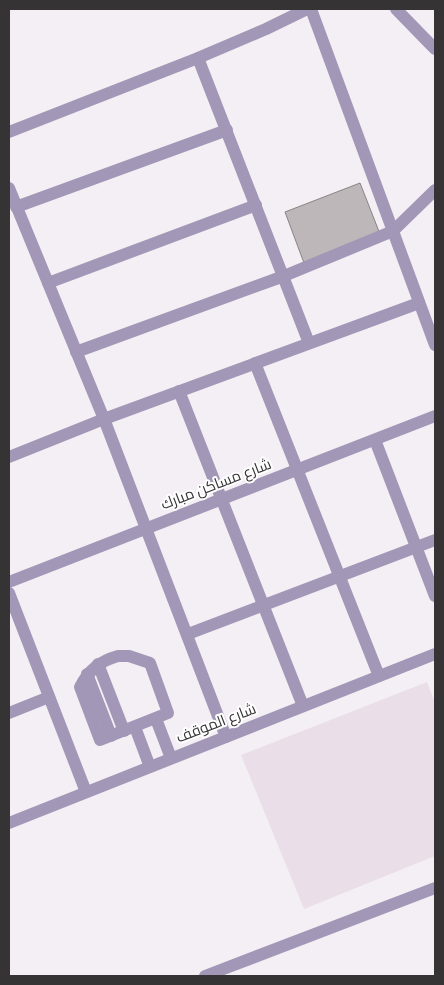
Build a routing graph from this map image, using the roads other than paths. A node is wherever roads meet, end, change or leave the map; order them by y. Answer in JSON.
{"nodes":[{"id":1,"x":307,"y":9,"type":"edge"},
{"id":2,"x":311,"y":9,"type":"edge"},
{"id":3,"x":396,"y":9,"type":"edge"},
{"id":4,"x":435,"y":48,"type":"edge"},
{"id":5,"x":198,"y":58,"type":"junction"},
{"id":6,"x":227,"y":130,"type":"junction"},
{"id":7,"x":9,"y":132,"type":"edge"},
{"id":8,"x":9,"y":188,"type":"edge"},
{"id":9,"x":435,"y":190,"type":"edge"},
{"id":10,"x":256,"y":205,"type":"junction"},
{"id":11,"x":16,"y":207,"type":"junction"},
{"id":12,"x":393,"y":232,"type":"junction"},
{"id":13,"x":284,"y":276,"type":"junction"},
{"id":14,"x":48,"y":283,"type":"junction"},
{"id":15,"x":419,"y":303,"type":"junction"},
{"id":16,"x":430,"y":316,"type":"edge"},
{"id":17,"x":309,"y":343,"type":"junction"},
{"id":18,"x":435,"y":345,"type":"edge"},
{"id":19,"x":76,"y":352,"type":"junction"},
{"id":20,"x":255,"y":363,"type":"junction"},
{"id":21,"x":179,"y":391,"type":"junction"},
{"id":22,"x":435,"y":416,"type":"edge"},
{"id":23,"x":104,"y":418,"type":"junction"},
{"id":24,"x":375,"y":440,"type":"junction"},
{"id":25,"x":9,"y":456,"type":"edge"},
{"id":26,"x":298,"y":470,"type":"junction"},
{"id":27,"x":223,"y":499,"type":"junction"},
{"id":28,"x":147,"y":528,"type":"junction"},
{"id":29,"x":435,"y":540,"type":"edge"},
{"id":30,"x":417,"y":548,"type":"junction"},
{"id":31,"x":341,"y":578,"type":"junction"},
{"id":32,"x":9,"y":582,"type":"edge"},
{"id":33,"x":9,"y":593,"type":"edge"},
{"id":34,"x":435,"y":596,"type":"edge"},
{"id":35,"x":265,"y":606,"type":"junction"},
{"id":36,"x":188,"y":634,"type":"junction"},
{"id":37,"x":435,"y":654,"type":"edge"},
{"id":38,"x":98,"y":664,"type":"junction"},
{"id":39,"x":380,"y":676,"type":"junction"},
{"id":40,"x":49,"y":697,"type":"junction"},
{"id":41,"x":303,"y":706,"type":"junction"},
{"id":42,"x":9,"y":713,"type":"edge"},
{"id":43,"x":156,"y":719,"type":"junction"},
{"id":44,"x":129,"y":729,"type":"junction"},
{"id":45,"x":226,"y":737,"type":"junction"},
{"id":46,"x":171,"y":758,"type":"junction"},
{"id":47,"x":150,"y":767,"type":"junction"},
{"id":48,"x":86,"y":792,"type":"junction"},
{"id":49,"x":9,"y":823,"type":"edge"},
{"id":50,"x":435,"y":888,"type":"edge"},
{"id":51,"x":206,"y":976,"type":"edge"}],
"edges":[{"from":1,"to":5,"type":"street"},
{"from":2,"to":12,"type":"street"},
{"from":3,"to":4,"type":"street"},
{"from":5,"to":6,"type":"street"},
{"from":5,"to":7,"type":"street"},
{"from":6,"to":10,"type":"street"},
{"from":6,"to":11,"type":"street"},
{"from":8,"to":11,"type":"street"},
{"from":9,"to":12,"type":"street"},
{"from":10,"to":13,"type":"street"},
{"from":10,"to":14,"type":"street"},
{"from":11,"to":14,"type":"street"},
{"from":12,"to":13,"type":"street"},
{"from":12,"to":15,"type":"street"},
{"from":13,"to":17,"type":"street"},
{"from":13,"to":19,"type":"street"},
{"from":14,"to":19,"type":"street"},
{"from":15,"to":16,"type":"street"},
{"from":15,"to":17,"type":"street"},
{"from":16,"to":18,"type":"street"},
{"from":17,"to":20,"type":"street"},
{"from":19,"to":23,"type":"street"},
{"from":20,"to":21,"type":"street"},
{"from":20,"to":26,"type":"street"},
{"from":21,"to":23,"type":"street"},
{"from":21,"to":27,"type":"street"},
{"from":22,"to":24,"type":"street","name":"شارع مساكن مبارك"},
{"from":23,"to":25,"type":"street"},
{"from":23,"to":28,"type":"street"},
{"from":24,"to":26,"type":"street","name":"شارع مساكن مبارك"},
{"from":24,"to":30,"type":"street"},
{"from":26,"to":27,"type":"street","name":"شارع مساكن مبارك"},
{"from":26,"to":31,"type":"street"},
{"from":27,"to":28,"type":"street","name":"شارع مساكن مبارك"},
{"from":27,"to":35,"type":"street"},
{"from":28,"to":32,"type":"street","name":"شارع مساكن مبارك"},
{"from":28,"to":36,"type":"street"},
{"from":29,"to":30,"type":"street"},
{"from":30,"to":31,"type":"street"},
{"from":30,"to":34,"type":"street"},
{"from":31,"to":35,"type":"street"},
{"from":31,"to":39,"type":"street"},
{"from":33,"to":40,"type":"street"},
{"from":35,"to":36,"type":"street"},
{"from":35,"to":41,"type":"street"},
{"from":36,"to":45,"type":"street"},
{"from":37,"to":39,"type":"street","name":"شارع الموقف"},
{"from":38,"to":43,"type":"street"},
{"from":38,"to":44,"type":"street"},
{"from":38,"to":44,"type":"street"},
{"from":39,"to":41,"type":"street","name":"شارع الموقف"},
{"from":40,"to":42,"type":"street"},
{"from":40,"to":48,"type":"street"},
{"from":41,"to":45,"type":"street","name":"شارع الموقف"},
{"from":43,"to":44,"type":"street"},
{"from":43,"to":46,"type":"street"},
{"from":44,"to":47,"type":"street"},
{"from":45,"to":46,"type":"street","name":"شارع الموقف"},
{"from":46,"to":47,"type":"street","name":"شارع الموقف"},
{"from":47,"to":48,"type":"street","name":"شارع الموقف"},
{"from":48,"to":49,"type":"street","name":"شارع الموقف"},
{"from":50,"to":51,"type":"street"}]}
